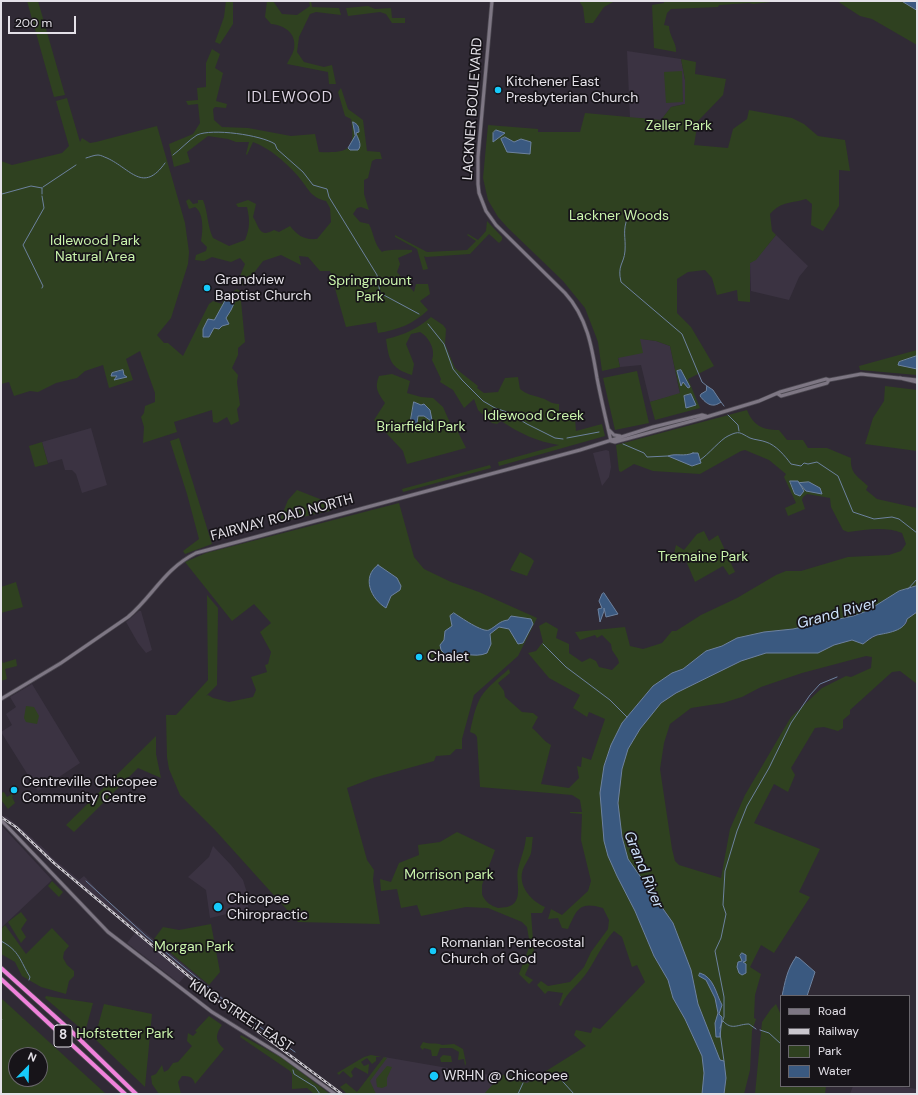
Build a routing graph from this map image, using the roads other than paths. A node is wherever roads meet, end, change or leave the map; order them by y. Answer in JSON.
{"nodes":[{"id":1,"x":492,"y":1,"type":"edge"},
{"id":2,"x":917,"y":381,"type":"edge"},
{"id":3,"x":706,"y":416,"type":"junction"},
{"id":4,"x":608,"y":429,"type":"junction"},
{"id":5,"x":622,"y":436,"type":"junction"},
{"id":6,"x":611,"y":441,"type":"junction"},
{"id":7,"x":1,"y":699,"type":"edge"},
{"id":8,"x":1,"y":820,"type":"edge"},
{"id":9,"x":1,"y":968,"type":"edge"},
{"id":10,"x":1,"y":979,"type":"edge"},
{"id":11,"x":125,"y":1094,"type":"edge"},
{"id":12,"x":136,"y":1094,"type":"edge"},
{"id":13,"x":335,"y":1094,"type":"edge"}],
"edges":[{"from":1,"to":4,"type":"main road","name":"LACKNER BOULEVARD"},
{"from":2,"to":3,"type":"main road","name":"FAIRWAY ROAD NORTH"},
{"from":3,"to":5,"type":"main road","name":"FAIRWAY ROAD NORTH"},
{"from":3,"to":6,"type":"main road","name":"FAIRWAY ROAD NORTH"},
{"from":4,"to":5,"type":"main road"},
{"from":4,"to":6,"type":"main road","name":"LACKNER BOULEVARD"},
{"from":5,"to":6,"type":"main road","name":"FAIRWAY ROAD NORTH"},
{"from":6,"to":7,"type":"main road","name":"FAIRWAY ROAD NORTH"},
{"from":8,"to":13,"type":"main road","name":"KING STREET EAST"},
{"from":9,"to":12,"type":"highway","number":"8"},
{"from":10,"to":11,"type":"highway","number":"8"}]}
